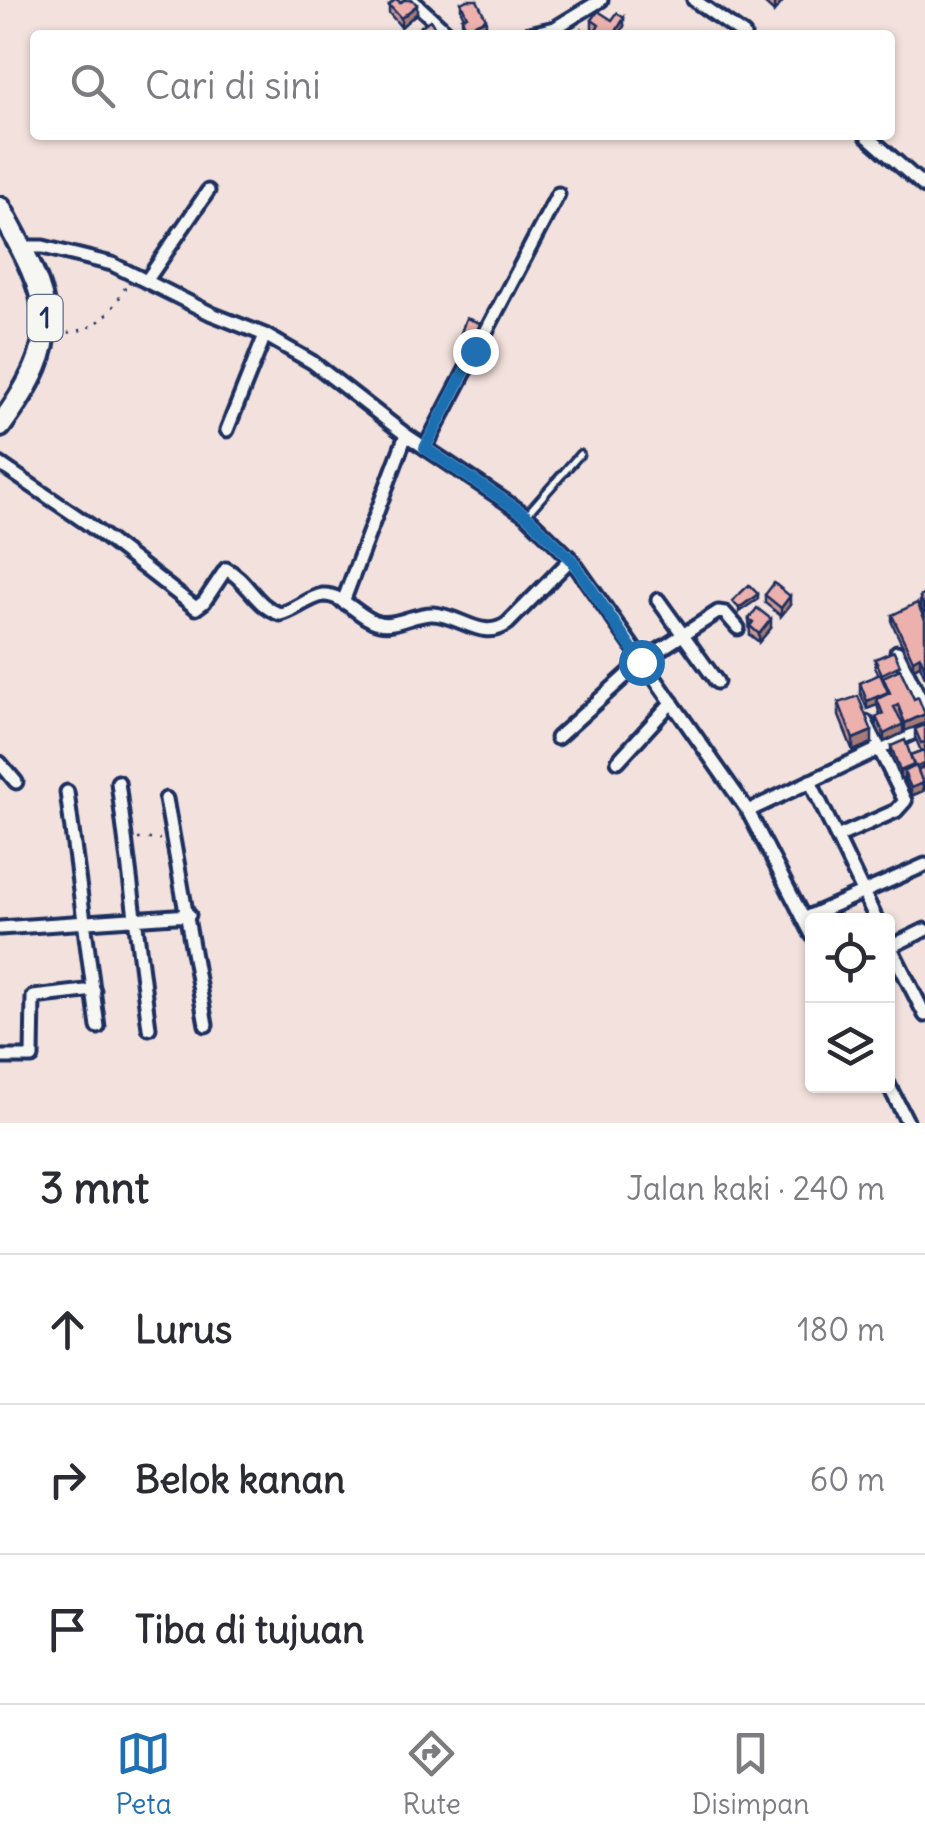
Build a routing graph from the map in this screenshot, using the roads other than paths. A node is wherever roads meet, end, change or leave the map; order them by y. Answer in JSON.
{"nodes":[{"id":1,"x":412,"y":0,"type":"edge"},
{"id":2,"x":601,"y":0,"type":"edge"},
{"id":3,"x":694,"y":0,"type":"edge"},
{"id":4,"x":445,"y":30,"type":"edge"},
{"id":5,"x":542,"y":30,"type":"edge"},
{"id":6,"x":737,"y":30,"type":"edge"},
{"id":7,"x":872,"y":140,"type":"edge"},
{"id":8,"x":925,"y":186,"type":"edge"},
{"id":9,"x":208,"y":191,"type":"dead end"},
{"id":10,"x":558,"y":194,"type":"dead end"},
{"id":11,"x":0,"y":208,"type":"edge"},
{"id":12,"x":21,"y":247,"type":"junction"},
{"id":13,"x":147,"y":280,"type":"junction"},
{"id":14,"x":265,"y":335,"type":"junction"},
{"id":15,"x":0,"y":426,"type":"edge"},
{"id":16,"x":227,"y":430,"type":"dead end"},
{"id":17,"x":406,"y":435,"type":"junction"},
{"id":18,"x":425,"y":448,"type":"junction"},
{"id":19,"x":580,"y":454,"type":"dead end"},
{"id":20,"x":0,"y":464,"type":"edge"},
{"id":21,"x":526,"y":515,"type":"junction"},
{"id":22,"x":571,"y":559,"type":"junction"},
{"id":23,"x":658,"y":600,"type":"dead end"},
{"id":24,"x":343,"y":602,"type":"junction"},
{"id":25,"x":738,"y":628,"type":"dead end"},
{"id":26,"x":683,"y":635,"type":"junction"},
{"id":27,"x":898,"y":652,"type":"edge"},
{"id":28,"x":641,"y":662,"type":"junction"},
{"id":29,"x":718,"y":682,"type":"dead end"},
{"id":30,"x":672,"y":702,"type":"junction"},
{"id":31,"x":861,"y":708,"type":"edge"},
{"id":32,"x":925,"y":708,"type":"edge"},
{"id":33,"x":925,"y":727,"type":"edge"},
{"id":34,"x":557,"y":738,"type":"dead end"},
{"id":35,"x":877,"y":750,"type":"junction"},
{"id":36,"x":618,"y":761,"type":"dead end"},
{"id":37,"x":0,"y":763,"type":"edge"},
{"id":38,"x":810,"y":780,"type":"junction"},
{"id":39,"x":16,"y":782,"type":"dead end"},
{"id":40,"x":118,"y":782,"type":"dead end"},
{"id":41,"x":67,"y":792,"type":"dead end"},
{"id":42,"x":166,"y":799,"type":"dead end"},
{"id":43,"x":748,"y":811,"type":"junction"},
{"id":44,"x":837,"y":837,"type":"junction"},
{"id":45,"x":925,"y":865,"type":"edge"},
{"id":46,"x":864,"y":894,"type":"junction"},
{"id":47,"x":817,"y":913,"type":"edge"},
{"id":48,"x":874,"y":913,"type":"edge"},
{"id":49,"x":189,"y":915,"type":"junction"},
{"id":50,"x":805,"y":918,"type":"edge"},
{"id":51,"x":137,"y":919,"type":"junction"},
{"id":52,"x":86,"y":924,"type":"junction"},
{"id":53,"x":0,"y":928,"type":"edge"},
{"id":54,"x":925,"y":930,"type":"edge"},
{"id":55,"x":895,"y":943,"type":"edge"},
{"id":56,"x":895,"y":959,"type":"edge"},
{"id":57,"x":94,"y":990,"type":"junction"},
{"id":58,"x":925,"y":1015,"type":"edge"},
{"id":59,"x":206,"y":1025,"type":"dead end"},
{"id":60,"x":98,"y":1027,"type":"dead end"},
{"id":61,"x":149,"y":1028,"type":"dead end"},
{"id":62,"x":0,"y":1057,"type":"edge"},
{"id":63,"x":893,"y":1093,"type":"edge"},
{"id":64,"x":908,"y":1123,"type":"edge"}],
"edges":[{"from":1,"to":4,"type":"street"},
{"from":2,"to":5,"type":"street"},
{"from":3,"to":6,"type":"street"},
{"from":7,"to":8,"type":"street"},
{"from":9,"to":13,"type":"street"},
{"from":10,"to":18,"type":"street"},
{"from":11,"to":12,"type":"highway","number":"1"},
{"from":12,"to":13,"type":"street"},
{"from":12,"to":15,"type":"highway","number":"1"},
{"from":13,"to":14,"type":"street"},
{"from":14,"to":16,"type":"street"},
{"from":14,"to":17,"type":"street"},
{"from":17,"to":18,"type":"street"},
{"from":17,"to":24,"type":"street"},
{"from":18,"to":21,"type":"street"},
{"from":19,"to":21,"type":"lane"},
{"from":20,"to":24,"type":"street"},
{"from":21,"to":22,"type":"street"},
{"from":22,"to":24,"type":"street"},
{"from":22,"to":28,"type":"street"},
{"from":23,"to":26,"type":"street"},
{"from":25,"to":26,"type":"street"},
{"from":26,"to":28,"type":"street"},
{"from":26,"to":29,"type":"street"},
{"from":27,"to":32,"type":"street"},
{"from":28,"to":30,"type":"street"},
{"from":28,"to":34,"type":"street"},
{"from":30,"to":36,"type":"street"},
{"from":30,"to":43,"type":"street"},
{"from":31,"to":35,"type":"street"},
{"from":33,"to":35,"type":"street"},
{"from":35,"to":38,"type":"street"},
{"from":35,"to":44,"type":"street"},
{"from":37,"to":39,"type":"street"},
{"from":38,"to":43,"type":"street"},
{"from":38,"to":44,"type":"street"},
{"from":40,"to":51,"type":"street"},
{"from":41,"to":52,"type":"street"},
{"from":42,"to":49,"type":"street"},
{"from":43,"to":50,"type":"street"},
{"from":44,"to":46,"type":"street"},
{"from":45,"to":46,"type":"street"},
{"from":46,"to":47,"type":"street"},
{"from":46,"to":48,"type":"street"},
{"from":49,"to":51,"type":"street"},
{"from":49,"to":59,"type":"street"},
{"from":51,"to":52,"type":"street"},
{"from":51,"to":61,"type":"street"},
{"from":52,"to":53,"type":"street"},
{"from":52,"to":57,"type":"street"},
{"from":54,"to":55,"type":"street"},
{"from":56,"to":58,"type":"street"},
{"from":57,"to":60,"type":"street"},
{"from":57,"to":62,"type":"street"},
{"from":63,"to":64,"type":"street"}]}
